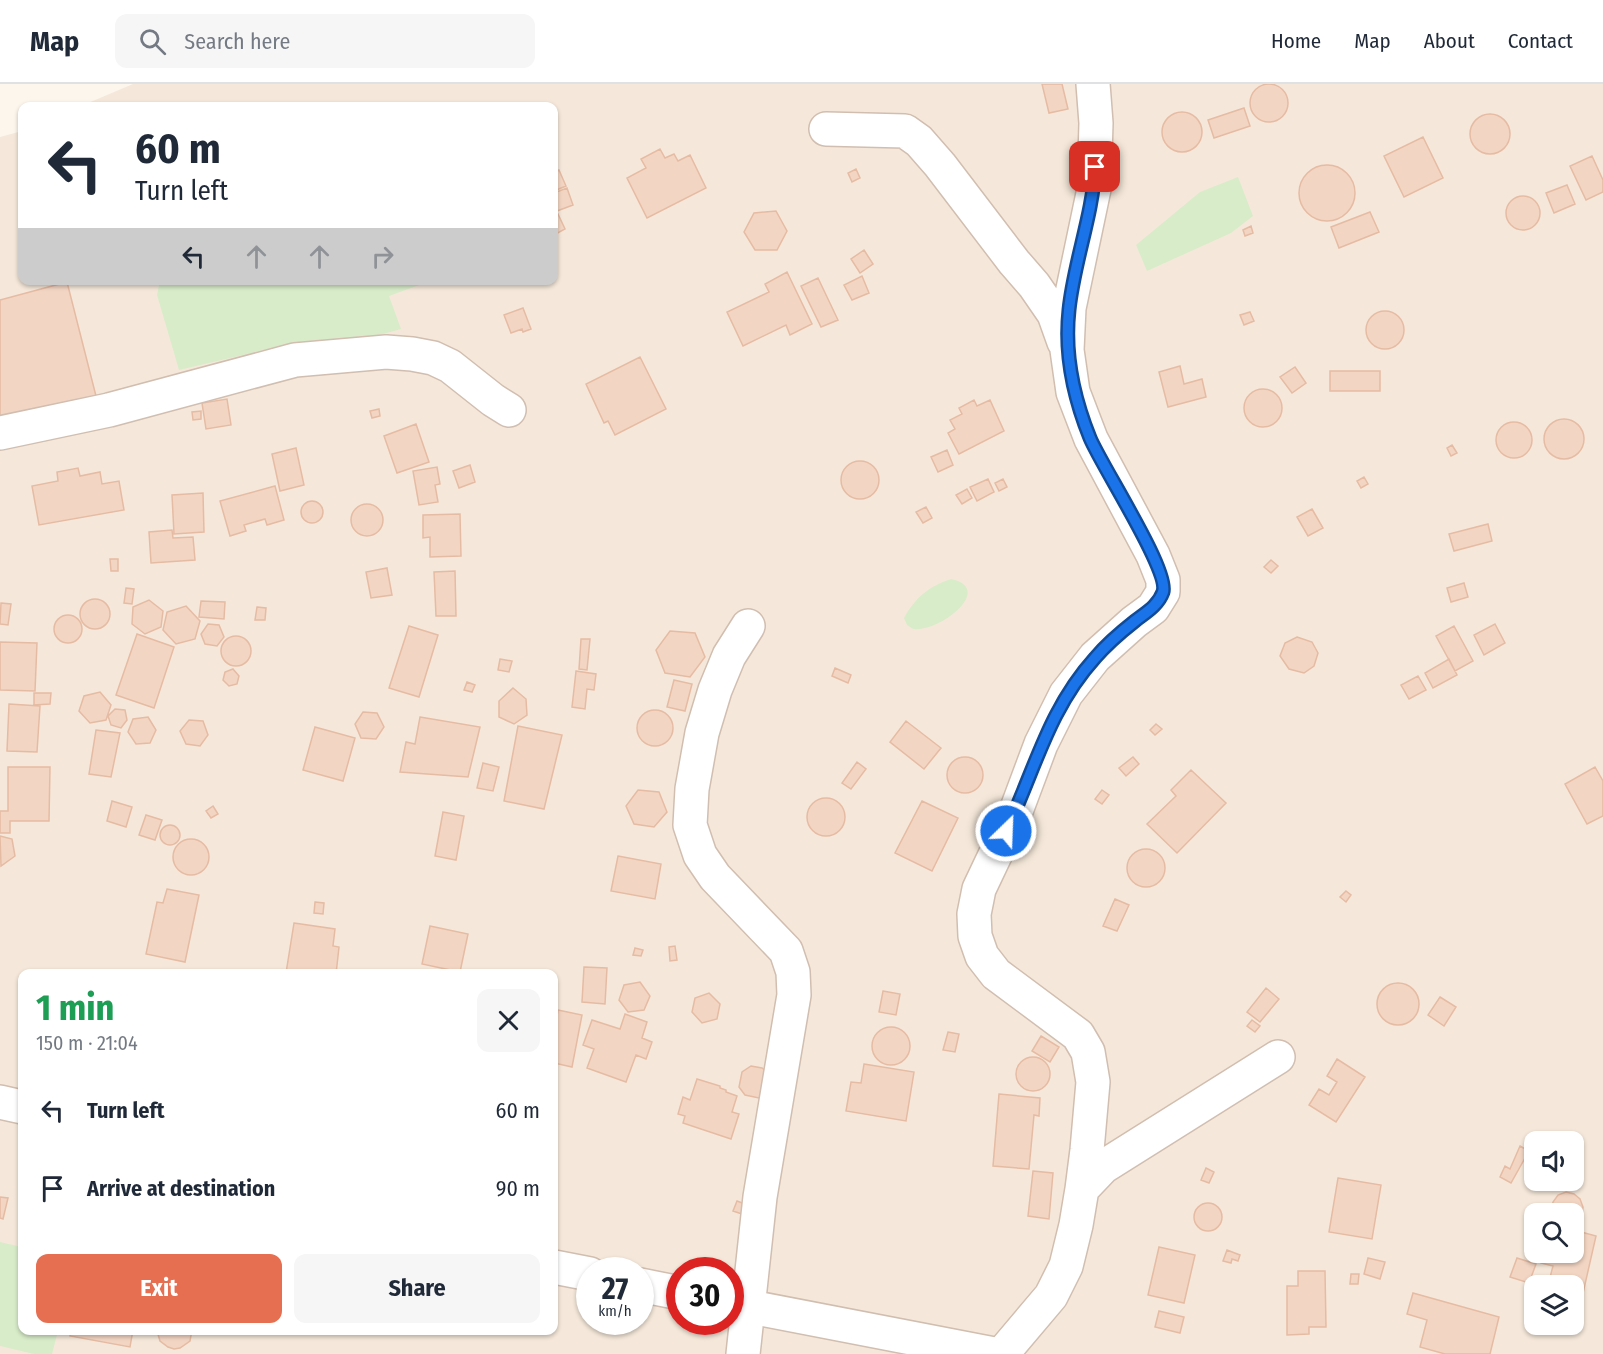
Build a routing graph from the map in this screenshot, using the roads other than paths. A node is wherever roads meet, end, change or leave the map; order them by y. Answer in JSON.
{"nodes":[{"id":1,"x":1093,"y":84,"type":"edge"},
{"id":2,"x":826,"y":129,"type":"dead end"},
{"id":3,"x":1067,"y":350,"type":"junction"},
{"id":4,"x":509,"y":410,"type":"dead end"},
{"id":5,"x":0,"y":433,"type":"edge"},
{"id":6,"x":748,"y":626,"type":"dead end"},
{"id":7,"x":1278,"y":1057,"type":"dead end"},
{"id":8,"x":0,"y":1102,"type":"edge"},
{"id":9,"x":18,"y":1106,"type":"edge"},
{"id":10,"x":1082,"y":1189,"type":"junction"},
{"id":11,"x":558,"y":1268,"type":"edge"},
{"id":12,"x":576,"y":1271,"type":"edge"},
{"id":13,"x":744,"y":1283,"type":"edge"},
{"id":14,"x":744,"y":1306,"type":"edge"},
{"id":15,"x":742,"y":1335,"type":"edge"},
{"id":16,"x":743,"y":1354,"type":"edge"},
{"id":17,"x":994,"y":1354,"type":"edge"},
{"id":18,"x":1002,"y":1354,"type":"edge"}],
"edges":[{"from":1,"to":3,"type":"street"},
{"from":2,"to":3,"type":"street"},
{"from":3,"to":10,"type":"street"},
{"from":4,"to":5,"type":"street"},
{"from":6,"to":13,"type":"street"},
{"from":7,"to":10,"type":"street"},
{"from":8,"to":9,"type":"street"},
{"from":10,"to":18,"type":"street"},
{"from":11,"to":12,"type":"street"},
{"from":14,"to":17,"type":"street"},
{"from":15,"to":16,"type":"street"}]}
